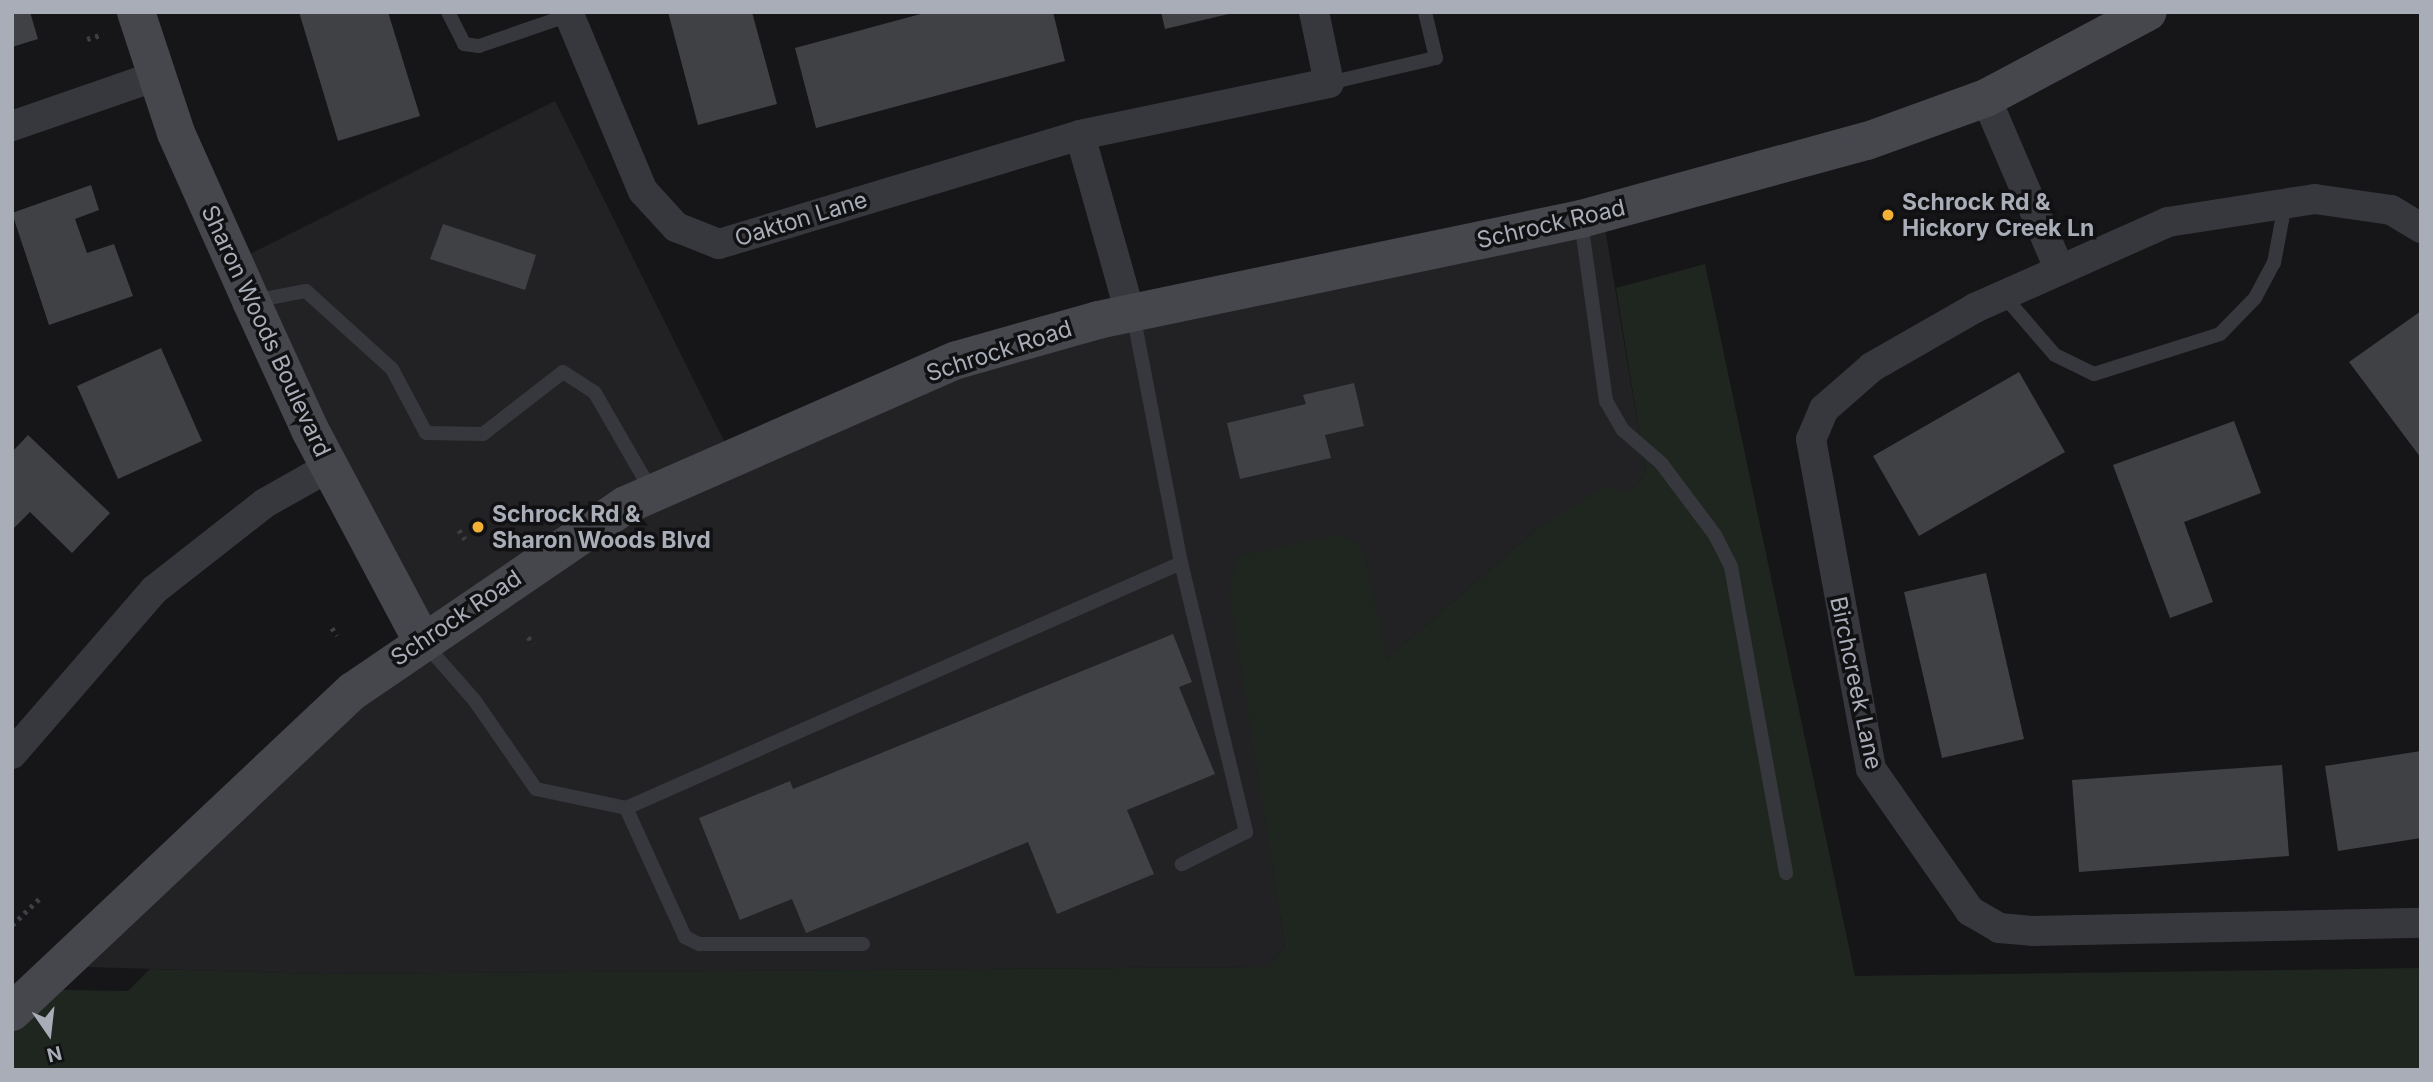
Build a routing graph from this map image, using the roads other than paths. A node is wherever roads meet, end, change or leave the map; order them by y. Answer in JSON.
{"nodes":[{"id":1,"x":136,"y":12,"type":"edge"},
{"id":2,"x":448,"y":12,"type":"edge"},
{"id":3,"x":1314,"y":12,"type":"edge"},
{"id":4,"x":1425,"y":12,"type":"edge"},
{"id":5,"x":2148,"y":12,"type":"edge"},
{"id":6,"x":568,"y":13,"type":"edge"},
{"id":7,"x":156,"y":76,"type":"junction"},
{"id":8,"x":1329,"y":83,"type":"junction"},
{"id":9,"x":1986,"y":99,"type":"junction"},
{"id":10,"x":12,"y":126,"type":"edge"},
{"id":11,"x":1080,"y":135,"type":"junction"},
{"id":12,"x":2285,"y":204,"type":"junction"},
{"id":13,"x":1581,"y":219,"type":"junction"},
{"id":14,"x":2421,"y":228,"type":"edge"},
{"id":15,"x":2059,"y":268,"type":"junction"},
{"id":16,"x":2003,"y":295,"type":"junction"},
{"id":17,"x":251,"y":301,"type":"junction"},
{"id":18,"x":1131,"y":313,"type":"junction"},
{"id":19,"x":329,"y":467,"type":"junction"},
{"id":20,"x":653,"y":493,"type":"junction"},
{"id":21,"x":1181,"y":563,"type":"junction"},
{"id":22,"x":421,"y":639,"type":"junction"},
{"id":23,"x":12,"y":754,"type":"edge"},
{"id":24,"x":626,"y":808,"type":"junction"},
{"id":25,"x":1182,"y":864,"type":"dead end"},
{"id":26,"x":1786,"y":873,"type":"dead end"},
{"id":27,"x":2421,"y":923,"type":"edge"},
{"id":28,"x":863,"y":944,"type":"dead end"},
{"id":29,"x":12,"y":1012,"type":"edge"}],
"edges":[{"from":1,"to":7,"type":"main road","name":"Sharon Woods Boulevard"},
{"from":2,"to":6,"type":"lane"},
{"from":3,"to":8,"type":"street"},
{"from":4,"to":8,"type":"lane"},
{"from":5,"to":9,"type":"main road","name":"Schrock Road"},
{"from":6,"to":11,"type":"street","name":"Oakton Lane"},
{"from":7,"to":10,"type":"street"},
{"from":7,"to":17,"type":"main road","name":"Sharon Woods Boulevard"},
{"from":8,"to":11,"type":"street","name":"Oakton Lane"},
{"from":9,"to":13,"type":"main road","name":"Schrock Road"},
{"from":9,"to":15,"type":"street"},
{"from":11,"to":18,"type":"street"},
{"from":12,"to":14,"type":"street","name":"Birchcreek Lane"},
{"from":12,"to":15,"type":"street","name":"Birchcreek Lane"},
{"from":12,"to":16,"type":"lane"},
{"from":13,"to":18,"type":"main road","name":"Schrock Road"},
{"from":13,"to":26,"type":"lane"},
{"from":15,"to":16,"type":"street","name":"Birchcreek Lane"},
{"from":16,"to":27,"type":"street","name":"Birchcreek Lane"},
{"from":17,"to":19,"type":"main road","name":"Sharon Woods Boulevard"},
{"from":17,"to":20,"type":"lane"},
{"from":18,"to":20,"type":"main road","name":"Schrock Road"},
{"from":18,"to":21,"type":"lane"},
{"from":19,"to":22,"type":"main road","name":"Sharon Woods Boulevard"},
{"from":19,"to":23,"type":"street"},
{"from":20,"to":22,"type":"main road","name":"Schrock Road"},
{"from":21,"to":24,"type":"lane"},
{"from":21,"to":25,"type":"lane"},
{"from":22,"to":24,"type":"lane"},
{"from":22,"to":29,"type":"main road","name":"Schrock Road"},
{"from":24,"to":28,"type":"lane"}]}
